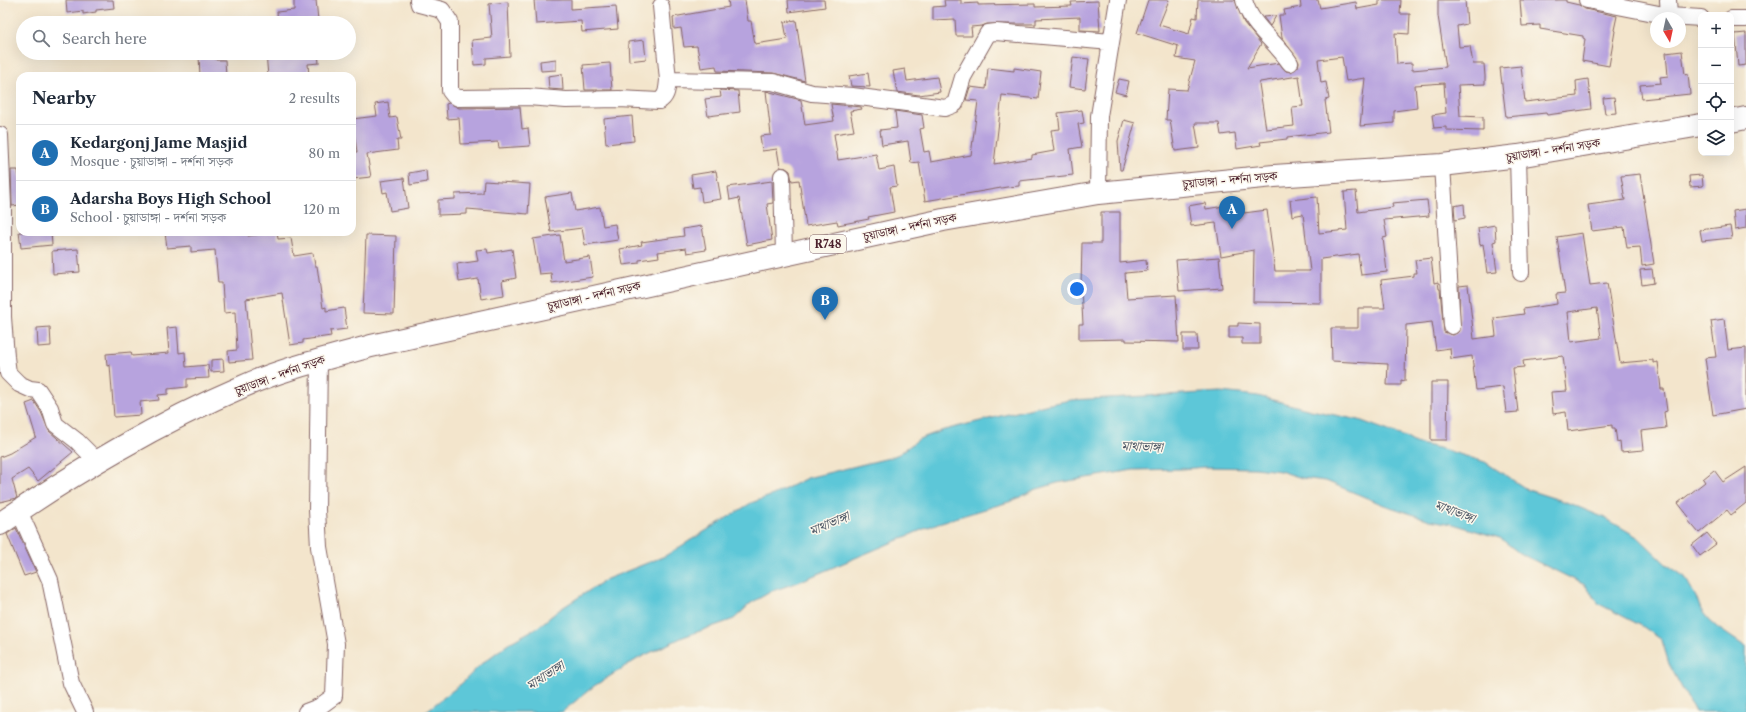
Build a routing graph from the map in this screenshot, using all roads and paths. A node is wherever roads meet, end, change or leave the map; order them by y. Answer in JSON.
{"nodes":[{"id":1,"x":418,"y":0,"type":"edge"},
{"id":2,"x":1118,"y":0,"type":"edge"},
{"id":3,"x":1244,"y":0,"type":"edge"},
{"id":4,"x":1587,"y":0,"type":"edge"},
{"id":5,"x":1668,"y":0,"type":"edge"},
{"id":6,"x":661,"y":6,"type":"dead end"},
{"id":7,"x":1650,"y":12,"type":"edge"},
{"id":8,"x":1669,"y":12,"type":"edge"},
{"id":9,"x":1686,"y":17,"type":"edge"},
{"id":10,"x":1698,"y":18,"type":"edge"},
{"id":11,"x":1734,"y":18,"type":"edge"},
{"id":12,"x":1746,"y":19,"type":"edge"},
{"id":13,"x":1111,"y":42,"type":"junction"},
{"id":14,"x":1290,"y":63,"type":"dead end"},
{"id":15,"x":668,"y":80,"type":"junction"},
{"id":16,"x":1746,"y":118,"type":"edge"},
{"id":17,"x":1734,"y":120,"type":"edge"},
{"id":18,"x":1698,"y":126,"type":"edge"},
{"id":19,"x":0,"y":140,"type":"edge"},
{"id":20,"x":1518,"y":156,"type":"junction"},
{"id":21,"x":1442,"y":165,"type":"junction"},
{"id":22,"x":782,"y":176,"type":"dead end"},
{"id":23,"x":1098,"y":193,"type":"junction"},
{"id":24,"x":784,"y":254,"type":"junction"},
{"id":25,"x":1520,"y":273,"type":"dead end"},
{"id":26,"x":1452,"y":326,"type":"dead end"},
{"id":27,"x":319,"y":360,"type":"junction"},
{"id":28,"x":98,"y":462,"type":"junction"},
{"id":29,"x":19,"y":511,"type":"junction"},
{"id":30,"x":0,"y":524,"type":"edge"},
{"id":31,"x":85,"y":712,"type":"edge"},
{"id":32,"x":306,"y":712,"type":"edge"}],
"edges":[{"from":1,"to":15,"type":"street"},
{"from":2,"to":13,"type":"street"},
{"from":3,"to":14,"type":"street"},
{"from":4,"to":7,"type":"street"},
{"from":5,"to":8,"type":"street"},
{"from":6,"to":15,"type":"street"},
{"from":9,"to":10,"type":"street"},
{"from":11,"to":12,"type":"street"},
{"from":13,"to":15,"type":"street"},
{"from":13,"to":23,"type":"street"},
{"from":16,"to":17,"type":"main road"},
{"from":18,"to":20,"type":"main road","name":"চুয়াডাঙ্গা - দর্শনা সড়ক","number":"R748"},
{"from":19,"to":28,"type":"street"},
{"from":20,"to":21,"type":"main road","name":"চুয়াডাঙ্গা - দর্শনা সড়ক","number":"R748"},
{"from":20,"to":25,"type":"street"},
{"from":21,"to":23,"type":"main road","name":"চুয়াডাঙ্গা - দর্শনা সড়ক","number":"R748"},
{"from":21,"to":26,"type":"street"},
{"from":22,"to":24,"type":"street"},
{"from":23,"to":24,"type":"main road","name":"চুয়াডাঙ্গা - দর্শনা সড়ক","number":"R748"},
{"from":24,"to":27,"type":"main road","name":"চুয়াডাঙ্গা - দর্শনা সড়ক","number":"R748"},
{"from":27,"to":28,"type":"main road","name":"চুয়াডাঙ্গা - দর্শনা সড়ক","number":"R748"},
{"from":27,"to":32,"type":"street"},
{"from":28,"to":29,"type":"main road","name":"চুয়াডাঙ্গা - দর্শনা সড়ক","number":"R748"},
{"from":29,"to":30,"type":"main road","name":"চুয়াডাঙ্গা - দর্শনা সড়ক","number":"R748"},
{"from":29,"to":31,"type":"street"}]}
